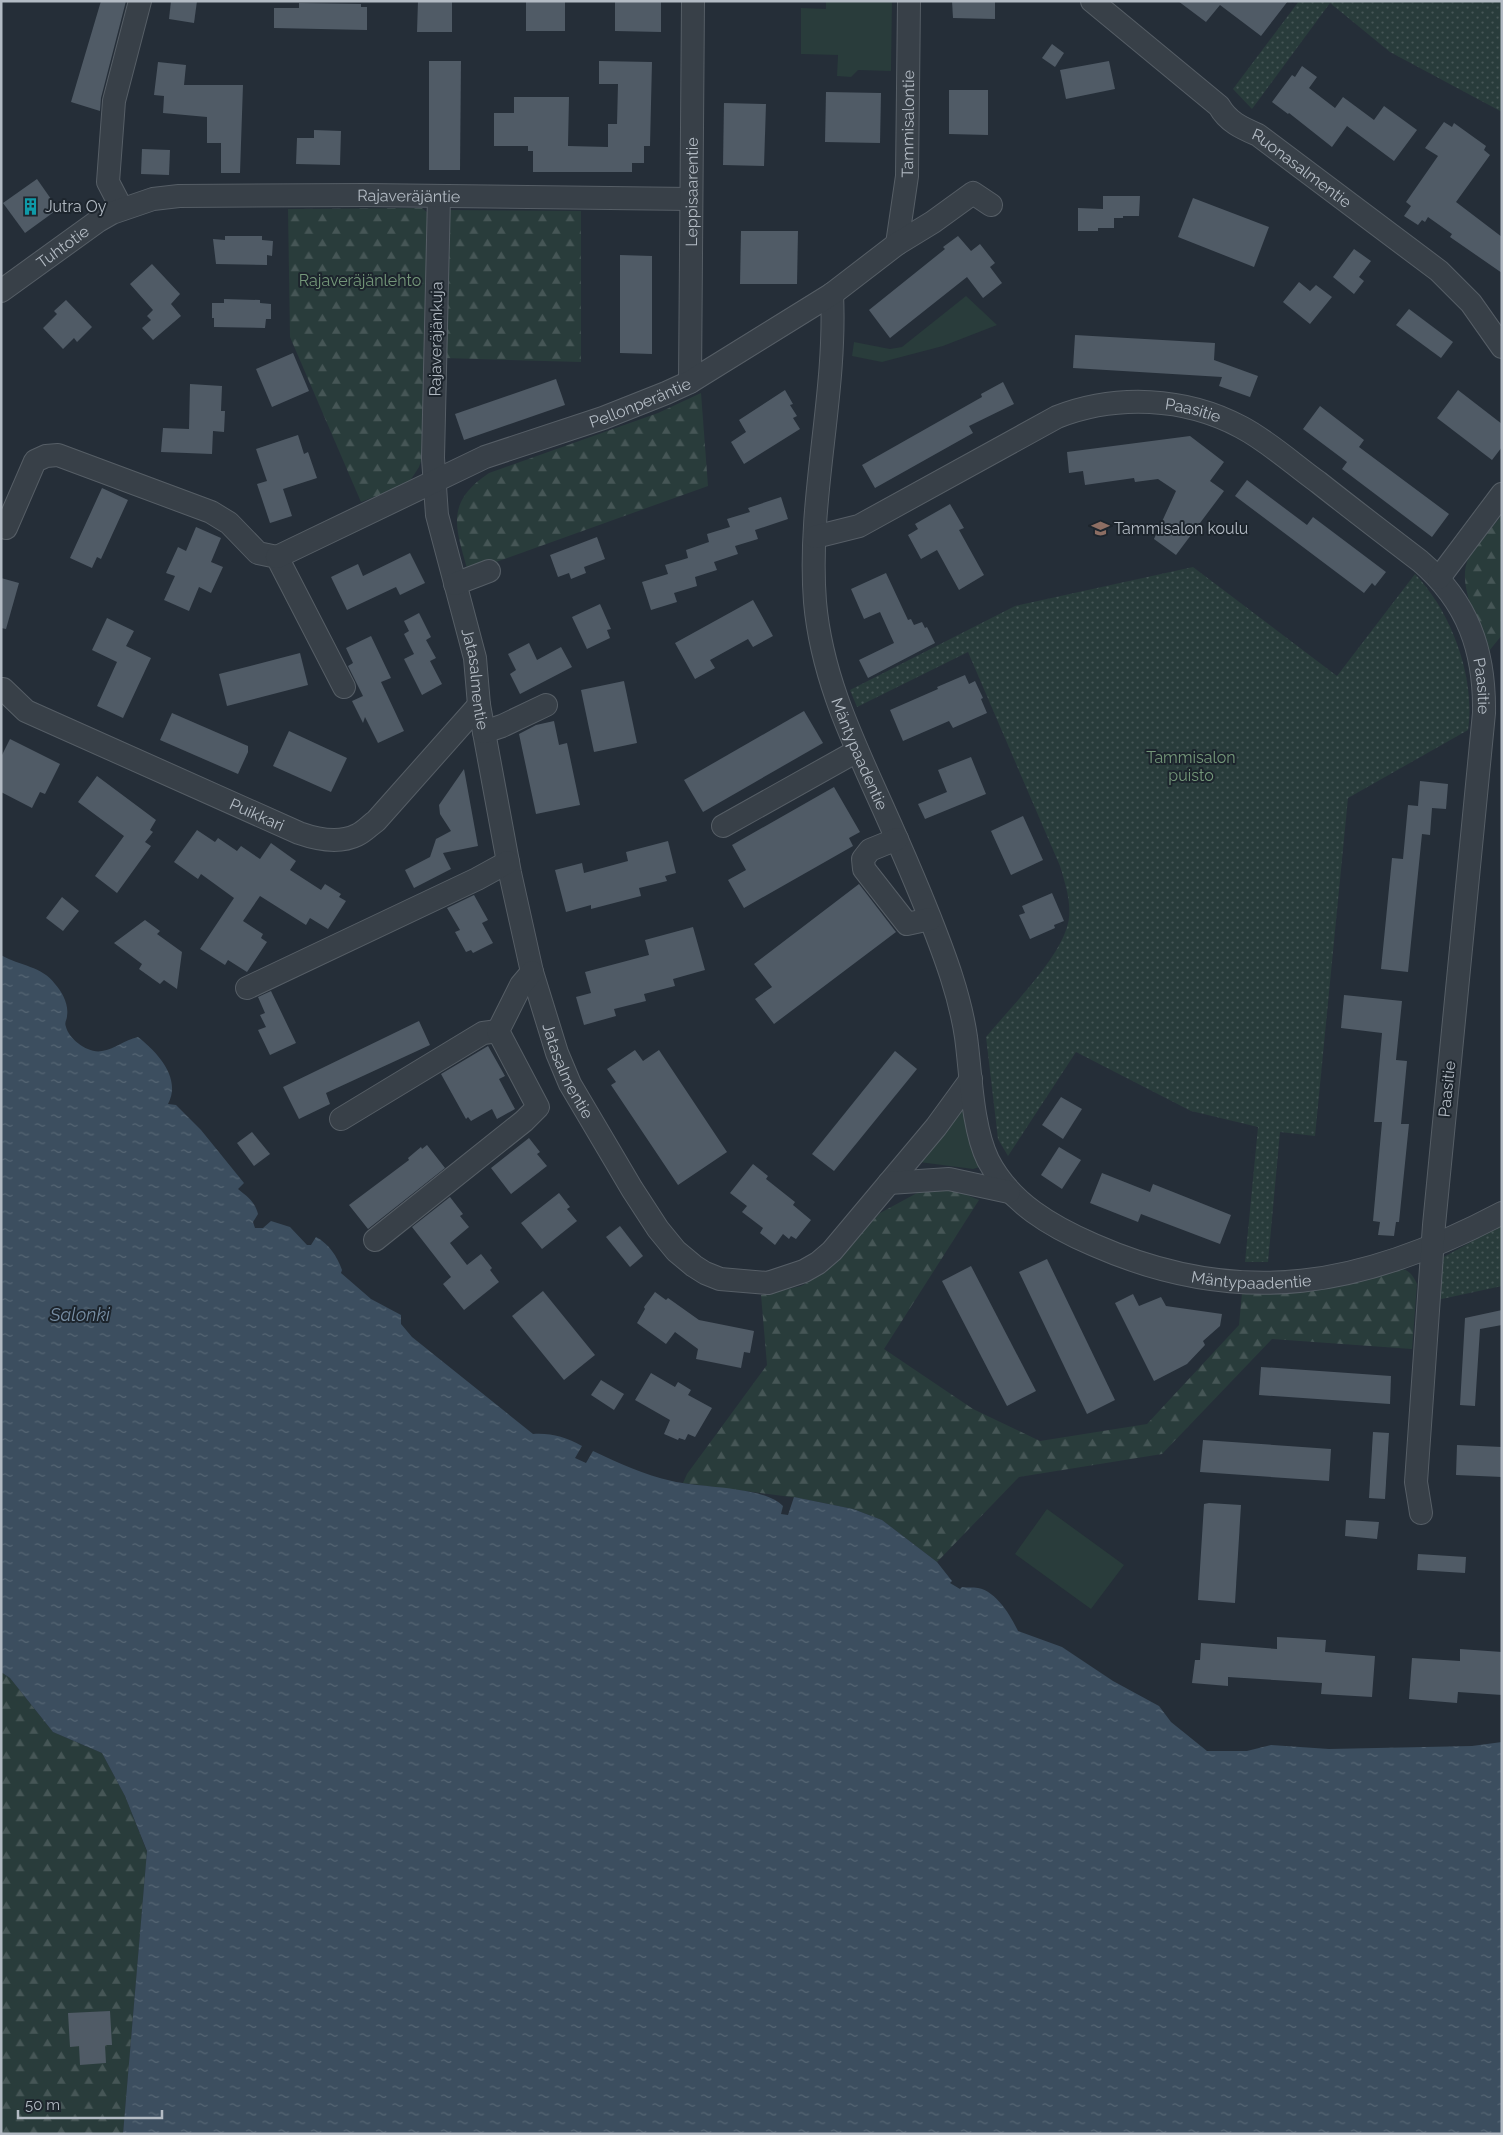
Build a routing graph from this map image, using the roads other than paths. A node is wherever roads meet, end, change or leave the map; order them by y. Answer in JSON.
{"nodes":[{"id":1,"x":140,"y":1,"type":"edge"},
{"id":2,"x":693,"y":1,"type":"edge"},
{"id":3,"x":909,"y":1,"type":"edge"},
{"id":4,"x":1092,"y":1,"type":"edge"},
{"id":5,"x":439,"y":196,"type":"junction"},
{"id":6,"x":691,"y":199,"type":"junction"},
{"id":7,"x":982,"y":199,"type":"dead end"},
{"id":8,"x":124,"y":208,"type":"junction"},
{"id":9,"x":897,"y":244,"type":"junction"},
{"id":10,"x":1,"y":290,"type":"edge"},
{"id":11,"x":832,"y":294,"type":"junction"},
{"id":12,"x":1502,"y":346,"type":"edge"},
{"id":13,"x":690,"y":382,"type":"junction"},
{"id":14,"x":433,"y":483,"type":"junction"},
{"id":15,"x":1502,"y":494,"type":"edge"},
{"id":16,"x":6,"y":528,"type":"dead end"},
{"id":17,"x":815,"y":537,"type":"junction"},
{"id":18,"x":277,"y":557,"type":"junction"},
{"id":19,"x":489,"y":571,"type":"dead end"},
{"id":20,"x":1439,"y":578,"type":"junction"},
{"id":21,"x":455,"y":584,"type":"junction"},
{"id":22,"x":344,"y":687,"type":"dead end"},
{"id":23,"x":3,"y":689,"type":"dead end"},
{"id":24,"x":479,"y":705,"type":"junction"},
{"id":25,"x":546,"y":705,"type":"dead end"},
{"id":26,"x":484,"y":732,"type":"junction"},
{"id":27,"x":857,"y":751,"type":"junction"},
{"id":28,"x":723,"y":826,"type":"dead end"},
{"id":29,"x":897,"y":839,"type":"junction"},
{"id":30,"x":508,"y":862,"type":"junction"},
{"id":31,"x":930,"y":919,"type":"junction"},
{"id":32,"x":532,"y":972,"type":"junction"},
{"id":33,"x":247,"y":988,"type":"dead end"},
{"id":34,"x":498,"y":1031,"type":"junction"},
{"id":35,"x":971,"y":1079,"type":"junction"},
{"id":36,"x":341,"y":1119,"type":"dead end"},
{"id":37,"x":888,"y":1183,"type":"junction"},
{"id":38,"x":1009,"y":1192,"type":"junction"},
{"id":39,"x":1502,"y":1213,"type":"edge"},
{"id":40,"x":375,"y":1240,"type":"dead end"},
{"id":41,"x":1432,"y":1247,"type":"junction"},
{"id":42,"x":1421,"y":1513,"type":"dead end"}],
"edges":[{"from":1,"to":8,"type":"street"},
{"from":2,"to":6,"type":"street","name":"Leppisaarentie"},
{"from":3,"to":9,"type":"street","name":"Tammisalontie"},
{"from":4,"to":12,"type":"street","name":"Ruonasalmentie"},
{"from":5,"to":6,"type":"street","name":"Rajaveräjäntie"},
{"from":5,"to":8,"type":"street","name":"Rajaveräjäntie"},
{"from":5,"to":14,"type":"street","name":"Rajaveräjänkuja"},
{"from":6,"to":13,"type":"street","name":"Leppisaarentie"},
{"from":7,"to":9,"type":"street","name":"Pellonperäntie"},
{"from":8,"to":10,"type":"street","name":"Tuhtotie"},
{"from":9,"to":11,"type":"street","name":"Pellonperäntie"},
{"from":11,"to":13,"type":"street","name":"Pellonperäntie"},
{"from":11,"to":17,"type":"street","name":"Mäntypaadentie"},
{"from":13,"to":14,"type":"street","name":"Pellonperäntie"},
{"from":14,"to":18,"type":"street","name":"Pellonperäntie"},
{"from":14,"to":21,"type":"street","name":"Jatasalmentie"},
{"from":15,"to":20,"type":"street"},
{"from":16,"to":18,"type":"street"},
{"from":17,"to":20,"type":"street","name":"Paasitie"},
{"from":17,"to":27,"type":"street","name":"Mäntypaadentie"},
{"from":18,"to":22,"type":"street"},
{"from":19,"to":21,"type":"street"},
{"from":20,"to":41,"type":"street","name":"Paasitie"},
{"from":21,"to":24,"type":"street","name":"Jatasalmentie"},
{"from":23,"to":24,"type":"street","name":"Puikkari"},
{"from":24,"to":26,"type":"street","name":"Jatasalmentie"},
{"from":25,"to":26,"type":"street"},
{"from":26,"to":30,"type":"street","name":"Jatasalmentie"},
{"from":27,"to":28,"type":"street"},
{"from":27,"to":29,"type":"street","name":"Mäntypaadentie"},
{"from":29,"to":31,"type":"street","name":"Mäntypaadentie"},
{"from":29,"to":31,"type":"street"},
{"from":30,"to":32,"type":"street","name":"Jatasalmentie"},
{"from":30,"to":33,"type":"street"},
{"from":31,"to":35,"type":"street","name":"Mäntypaadentie"},
{"from":32,"to":34,"type":"street"},
{"from":32,"to":37,"type":"street","name":"Jatasalmentie"},
{"from":34,"to":36,"type":"street"},
{"from":34,"to":40,"type":"street"},
{"from":35,"to":37,"type":"street","name":"Jatasalmentie"},
{"from":35,"to":38,"type":"street","name":"Mäntypaadentie"},
{"from":37,"to":38,"type":"street"},
{"from":38,"to":41,"type":"street","name":"Mäntypaadentie"},
{"from":39,"to":41,"type":"street","name":"Mäntypaadentie"},
{"from":41,"to":42,"type":"street","name":"Paasitie"}]}
